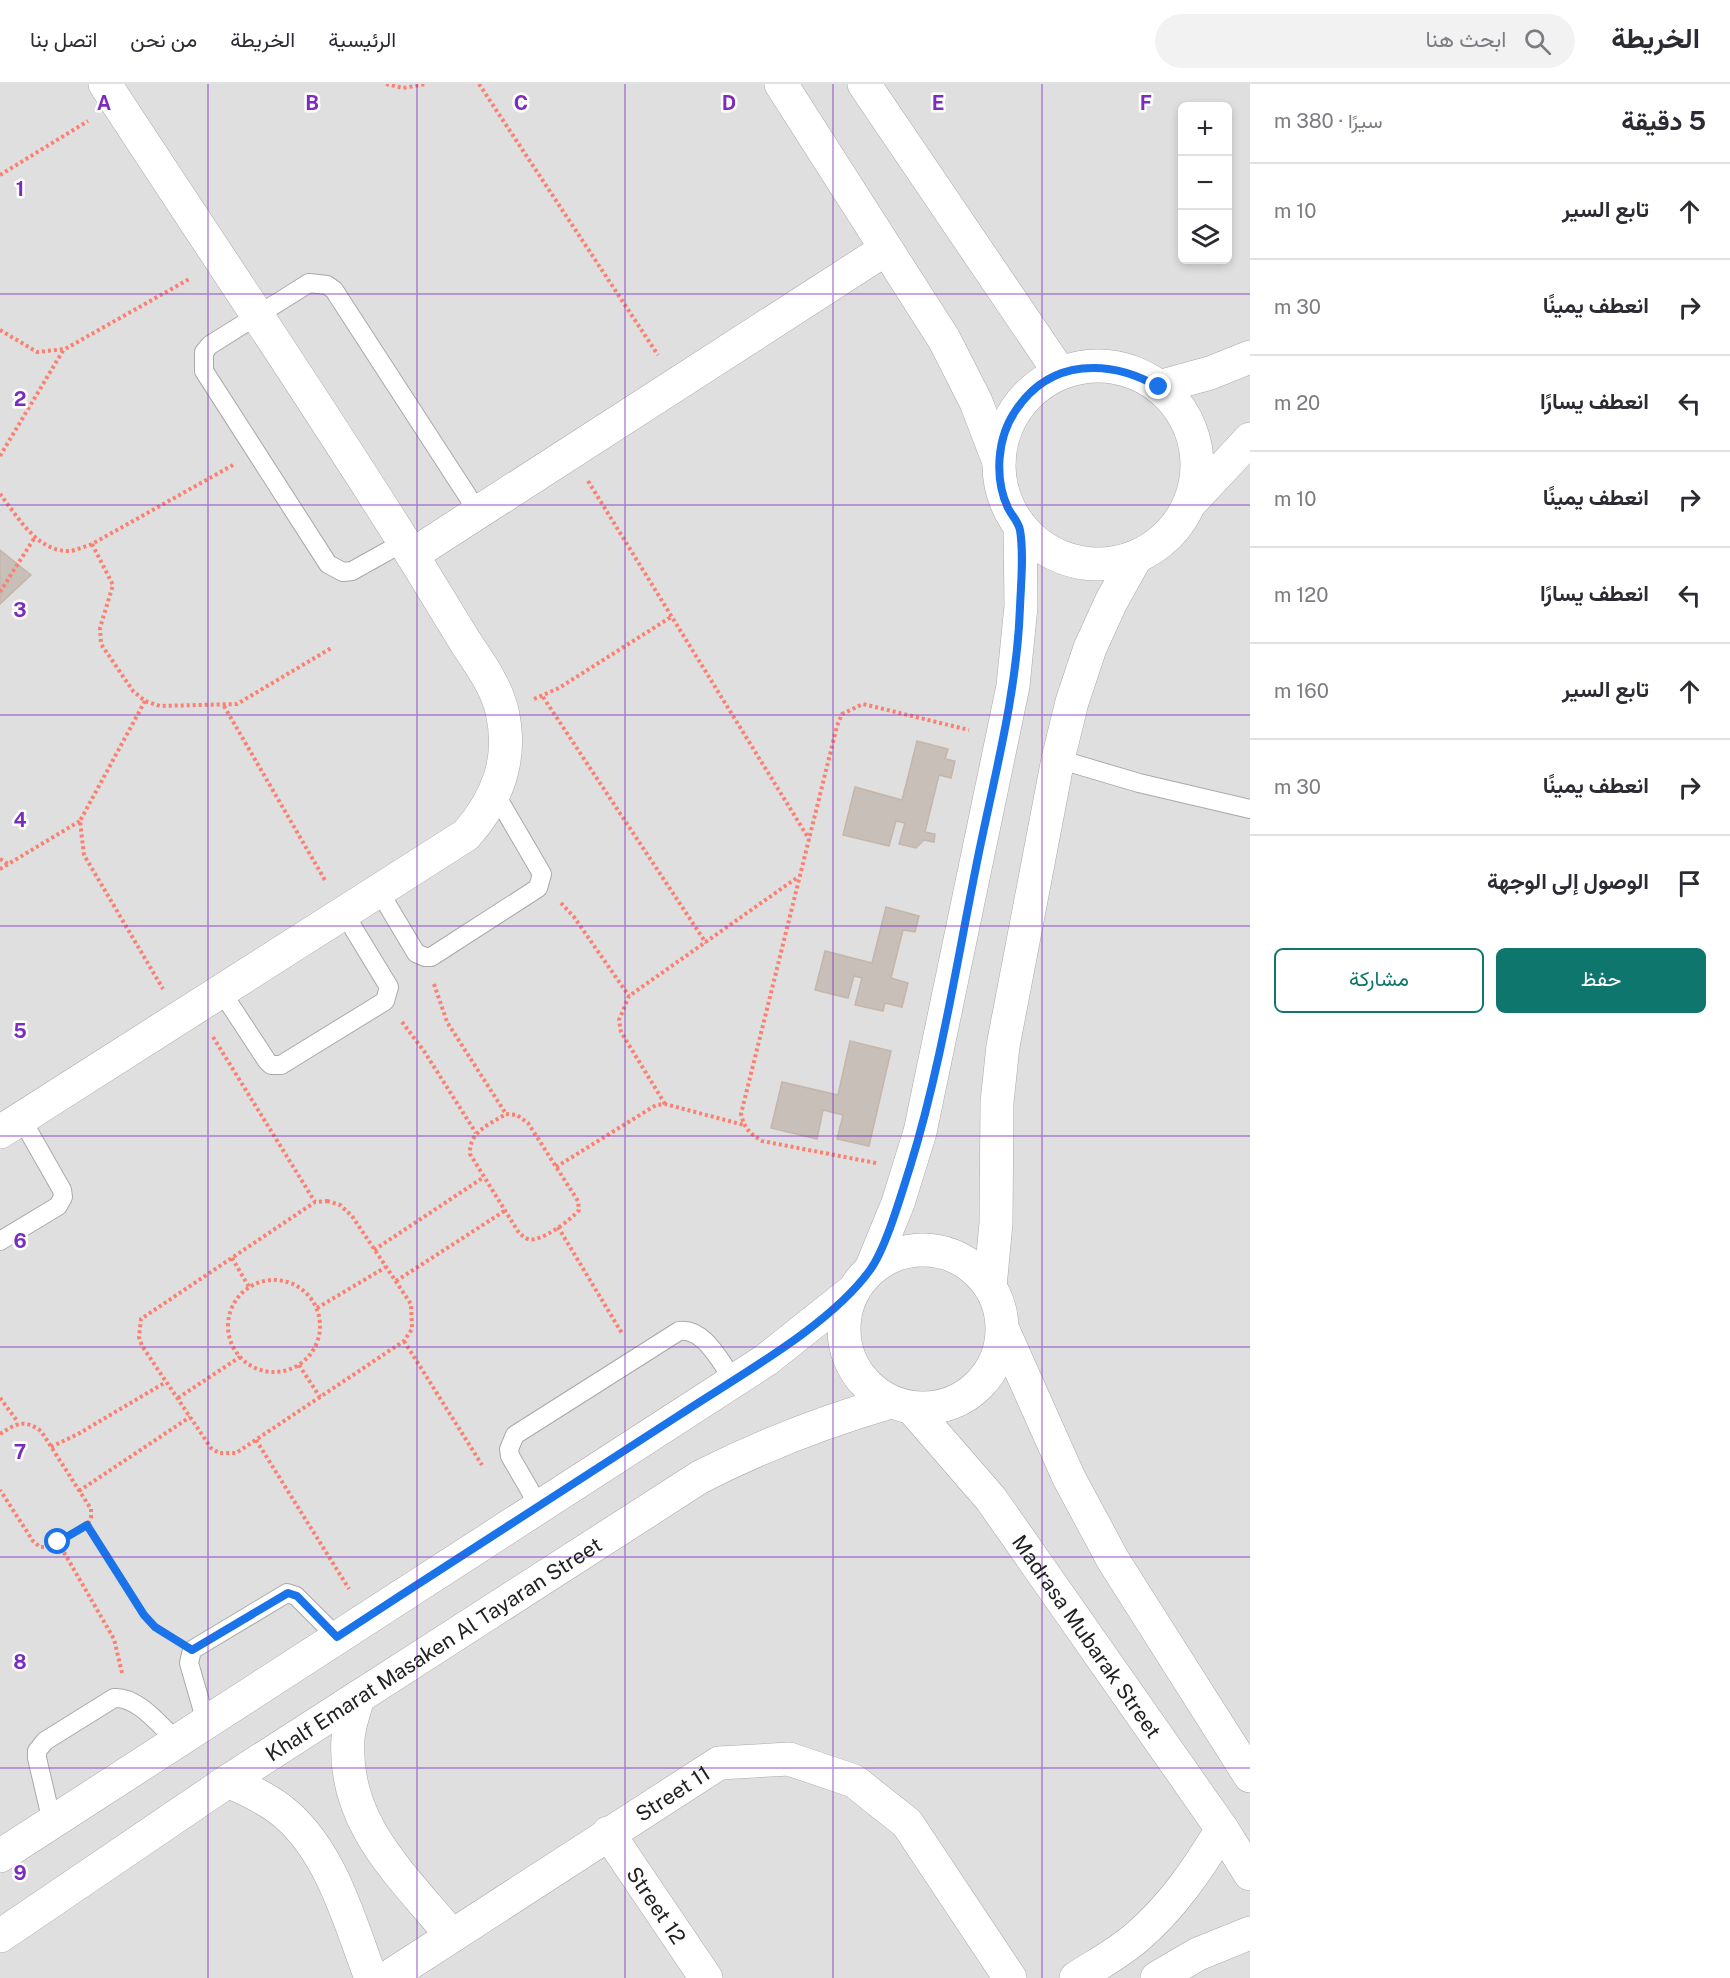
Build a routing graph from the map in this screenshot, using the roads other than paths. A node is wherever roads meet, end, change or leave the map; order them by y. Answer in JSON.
{"nodes":[{"id":1,"x":781,"y":84,"type":"edge"},
{"id":2,"x":864,"y":84,"type":"edge"},
{"id":3,"x":111,"y":93,"type":"edge"},
{"id":4,"x":886,"y":249,"type":"junction"},
{"id":5,"x":256,"y":316,"type":"junction"},
{"id":6,"x":1250,"y":357,"type":"edge"},
{"id":7,"x":1060,"y":373,"type":"junction"},
{"id":8,"x":1159,"y":387,"type":"junction"},
{"id":9,"x":1250,"y":440,"type":"edge"},
{"id":10,"x":999,"y":462,"type":"junction"},
{"id":11,"x":1190,"y":504,"type":"junction"},
{"id":12,"x":478,"y":512,"type":"junction"},
{"id":13,"x":1020,"y":526,"type":"junction"},
{"id":14,"x":408,"y":548,"type":"junction"},
{"id":15,"x":1136,"y":557,"type":"junction"},
{"id":16,"x":1058,"y":759,"type":"junction"},
{"id":17,"x":496,"y":795,"type":"junction"},
{"id":18,"x":1250,"y":809,"type":"edge"},
{"id":19,"x":378,"y":891,"type":"junction"},
{"id":20,"x":344,"y":913,"type":"junction"},
{"id":21,"x":198,"y":1006,"type":"junction"},
{"id":22,"x":10,"y":1125,"type":"edge"},
{"id":23,"x":0,"y":1241,"type":"edge"},
{"id":24,"x":862,"y":1280,"type":"junction"},
{"id":25,"x":990,"y":1287,"type":"junction"},
{"id":26,"x":1003,"y":1330,"type":"junction"},
{"id":27,"x":734,"y":1380,"type":"junction"},
{"id":28,"x":901,"y":1405,"type":"junction"},
{"id":29,"x":539,"y":1506,"type":"junction"},
{"id":30,"x":337,"y":1637,"type":"junction"},
{"id":31,"x":358,"y":1697,"type":"junction"},
{"id":32,"x":206,"y":1722,"type":"junction"},
{"id":33,"x":177,"y":1741,"type":"junction"},
{"id":34,"x":1250,"y":1776,"type":"edge"},
{"id":35,"x":228,"y":1781,"type":"junction"},
{"id":36,"x":52,"y":1822,"type":"junction"},
{"id":37,"x":1222,"y":1829,"type":"junction"},
{"id":38,"x":608,"y":1833,"type":"junction"},
{"id":39,"x":0,"y":1856,"type":"edge"},
{"id":40,"x":1250,"y":1874,"type":"edge"},
{"id":41,"x":1250,"y":1933,"type":"edge"},
{"id":42,"x":452,"y":1935,"type":"junction"},
{"id":43,"x":0,"y":1936,"type":"edge"},
{"id":44,"x":371,"y":1978,"type":"edge"},
{"id":45,"x":387,"y":1978,"type":"edge"},
{"id":46,"x":706,"y":1978,"type":"edge"},
{"id":47,"x":1010,"y":1978,"type":"edge"},
{"id":48,"x":1076,"y":1978,"type":"edge"},
{"id":49,"x":1157,"y":1978,"type":"edge"}],
"edges":[{"from":1,"to":4,"type":"street"},
{"from":2,"to":7,"type":"street"},
{"from":3,"to":5,"type":"street"},
{"from":4,"to":10,"type":"street"},
{"from":4,"to":12,"type":"street"},
{"from":5,"to":12,"type":"lane"},
{"from":5,"to":14,"type":"street"},
{"from":5,"to":14,"type":"lane"},
{"from":6,"to":8,"type":"street"},
{"from":7,"to":8,"type":"street"},
{"from":7,"to":10,"type":"street"},
{"from":8,"to":11,"type":"street"},
{"from":9,"to":11,"type":"street"},
{"from":10,"to":13,"type":"street"},
{"from":11,"to":15,"type":"street"},
{"from":12,"to":14,"type":"street"},
{"from":13,"to":15,"type":"street"},
{"from":13,"to":24,"type":"street"},
{"from":14,"to":17,"type":"street"},
{"from":15,"to":16,"type":"street"},
{"from":16,"to":18,"type":"lane"},
{"from":16,"to":25,"type":"street"},
{"from":17,"to":19,"type":"street"},
{"from":17,"to":19,"type":"lane"},
{"from":19,"to":20,"type":"street"},
{"from":20,"to":21,"type":"street"},
{"from":20,"to":21,"type":"lane"},
{"from":21,"to":22,"type":"street"},
{"from":22,"to":23,"type":"lane"},
{"from":24,"to":25,"type":"street"},
{"from":24,"to":27,"type":"street"},
{"from":24,"to":28,"type":"street"},
{"from":25,"to":26,"type":"street"},
{"from":26,"to":28,"type":"street"},
{"from":26,"to":34,"type":"street"},
{"from":27,"to":29,"type":"street"},
{"from":27,"to":29,"type":"lane"},
{"from":28,"to":31,"type":"street","name":"Khalf Emarat Masaken Al Tayaran Street"},
{"from":28,"to":37,"type":"street","name":"Madrasa Mubarak Street"},
{"from":29,"to":30,"type":"street"},
{"from":30,"to":32,"type":"street"},
{"from":30,"to":32,"type":"lane"},
{"from":31,"to":35,"type":"street","name":"Khalf Emarat Masaken Al Tayaran Street"},
{"from":31,"to":42,"type":"street"},
{"from":32,"to":33,"type":"street"},
{"from":33,"to":36,"type":"street"},
{"from":33,"to":36,"type":"lane"},
{"from":35,"to":43,"type":"street","name":"Khalf Emarat Masaken Al Tayaran Street"},
{"from":35,"to":44,"type":"street"},
{"from":36,"to":39,"type":"street"},
{"from":37,"to":40,"type":"street","name":"Madrasa Mubarak Street"},
{"from":37,"to":48,"type":"street"},
{"from":38,"to":42,"type":"street","name":"Street 11"},
{"from":38,"to":46,"type":"street","name":"Street 12"},
{"from":38,"to":47,"type":"street","name":"Street 11"},
{"from":41,"to":49,"type":"street"},
{"from":42,"to":45,"type":"street","name":"Street 11"}]}
